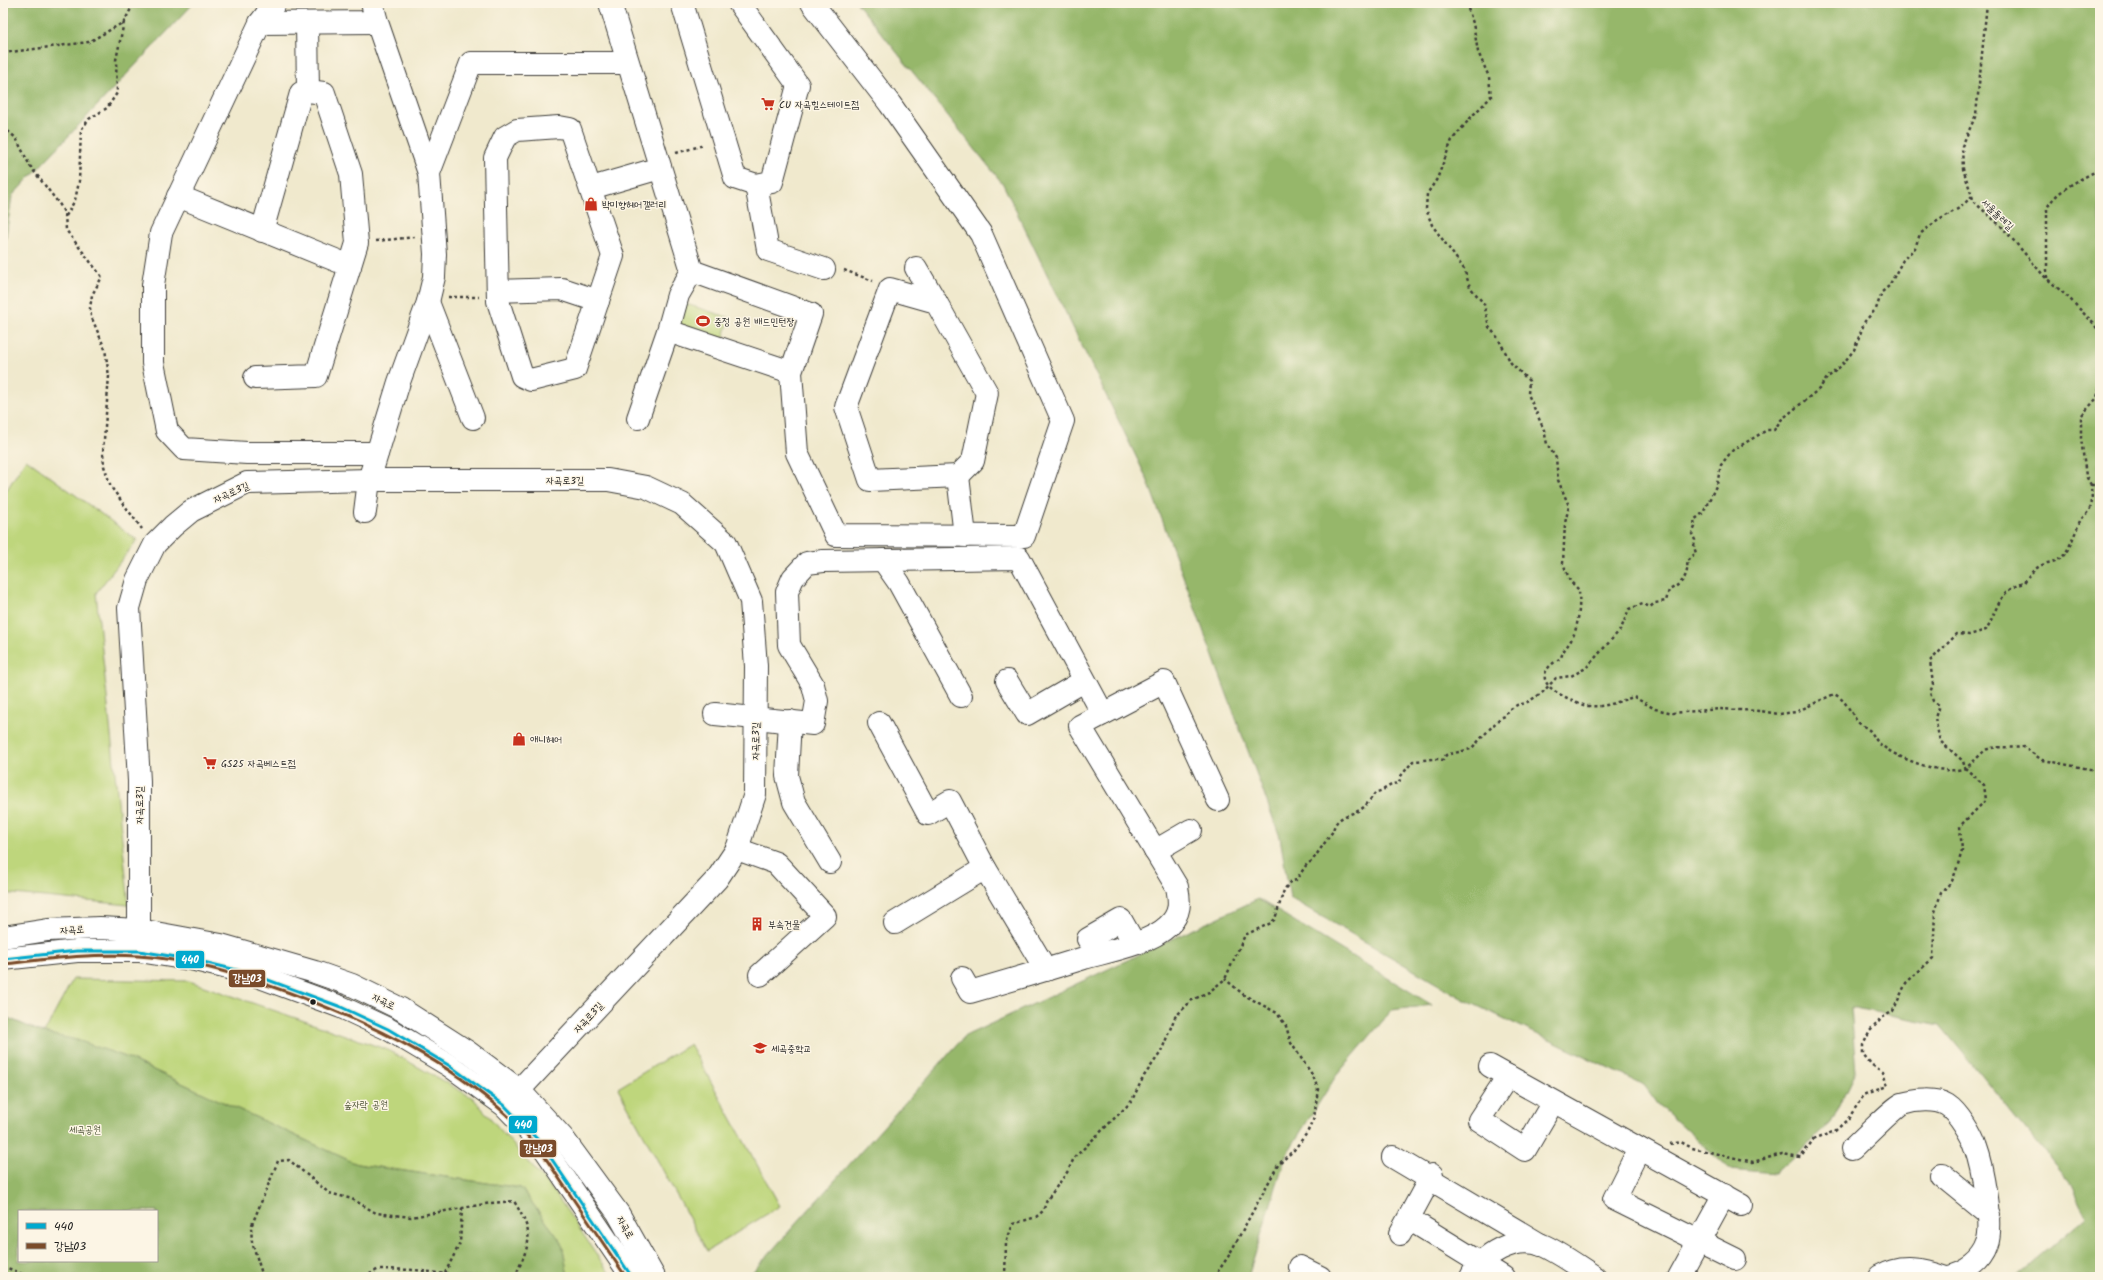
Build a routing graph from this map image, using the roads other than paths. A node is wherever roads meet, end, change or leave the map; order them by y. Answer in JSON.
{"nodes":[{"id":1,"x":275,"y":3,"type":"edge"},
{"id":2,"x":610,"y":3,"type":"edge"},
{"id":3,"x":682,"y":3,"type":"edge"},
{"id":4,"x":739,"y":3,"type":"edge"},
{"id":5,"x":812,"y":3,"type":"edge"},
{"id":6,"x":375,"y":13,"type":"edge"},
{"id":7,"x":260,"y":23,"type":"junction"},
{"id":8,"x":307,"y":24,"type":"junction"},
{"id":9,"x":627,"y":63,"type":"junction"},
{"id":10,"x":308,"y":91,"type":"junction"},
{"id":11,"x":660,"y":168,"type":"junction"},
{"id":12,"x":429,"y":173,"type":"junction"},
{"id":13,"x":756,"y":185,"type":"junction"},
{"id":14,"x":591,"y":188,"type":"junction"},
{"id":15,"x":178,"y":196,"type":"junction"},
{"id":16,"x":262,"y":231,"type":"junction"},
{"id":17,"x":350,"y":266,"type":"junction"},
{"id":18,"x":916,"y":268,"type":"dead end"},
{"id":19,"x":824,"y":270,"type":"dead end"},
{"id":20,"x":692,"y":271,"type":"junction"},
{"id":21,"x":490,"y":294,"type":"junction"},
{"id":22,"x":598,"y":301,"type":"junction"},
{"id":23,"x":428,"y":302,"type":"junction"},
{"id":24,"x":936,"y":302,"type":"junction"},
{"id":25,"x":668,"y":331,"type":"junction"},
{"id":26,"x":791,"y":372,"type":"junction"},
{"id":27,"x":254,"y":378,"type":"dead end"},
{"id":28,"x":473,"y":418,"type":"dead end"},
{"id":29,"x":638,"y":418,"type":"dead end"},
{"id":30,"x":377,"y":452,"type":"junction"},
{"id":31,"x":958,"y":476,"type":"junction"},
{"id":32,"x":369,"y":480,"type":"junction"},
{"id":33,"x":365,"y":512,"type":"dead end"},
{"id":34,"x":965,"y":536,"type":"junction"},
{"id":35,"x":883,"y":560,"type":"junction"},
{"id":36,"x":1007,"y":681,"type":"dead end"},
{"id":37,"x":1084,"y":681,"type":"junction"},
{"id":38,"x":961,"y":696,"type":"dead end"},
{"id":39,"x":715,"y":714,"type":"dead end"},
{"id":40,"x":1103,"y":714,"type":"junction"},
{"id":41,"x":756,"y":718,"type":"junction"},
{"id":42,"x":790,"y":721,"type":"junction"},
{"id":43,"x":879,"y":723,"type":"dead end"},
{"id":44,"x":1218,"y":800,"type":"dead end"},
{"id":45,"x":1191,"y":830,"type":"dead end"},
{"id":46,"x":737,"y":849,"type":"junction"},
{"id":47,"x":1155,"y":851,"type":"junction"},
{"id":48,"x":830,"y":862,"type":"dead end"},
{"id":49,"x":985,"y":868,"type":"junction"},
{"id":50,"x":895,"y":923,"type":"dead end"},
{"id":51,"x":3,"y":937,"type":"edge"},
{"id":52,"x":1088,"y":939,"type":"dead end"},
{"id":53,"x":139,"y":941,"type":"junction"},
{"id":54,"x":1134,"y":943,"type":"junction"},
{"id":55,"x":3,"y":960,"type":"edge"},
{"id":56,"x":1046,"y":970,"type":"junction"},
{"id":57,"x":760,"y":974,"type":"dead end"},
{"id":58,"x":962,"y":978,"type":"dead end"},
{"id":59,"x":512,"y":1098,"type":"junction"},
{"id":60,"x":1554,"y":1102,"type":"junction"},
{"id":61,"x":1852,"y":1149,"type":"dead end"},
{"id":62,"x":1645,"y":1152,"type":"junction"},
{"id":63,"x":1393,"y":1157,"type":"dead end"},
{"id":64,"x":1941,"y":1175,"type":"dead end"},
{"id":65,"x":1431,"y":1178,"type":"junction"},
{"id":66,"x":1990,"y":1215,"type":"junction"},
{"id":67,"x":1700,"y":1242,"type":"junction"},
{"id":68,"x":1541,"y":1245,"type":"junction"},
{"id":69,"x":1735,"y":1259,"type":"dead end"},
{"id":70,"x":1300,"y":1267,"type":"dead end"},
{"id":71,"x":1475,"y":1271,"type":"edge"},
{"id":72,"x":632,"y":1277,"type":"edge"},
{"id":73,"x":654,"y":1277,"type":"edge"},
{"id":74,"x":1320,"y":1277,"type":"edge"},
{"id":75,"x":1503,"y":1277,"type":"edge"},
{"id":76,"x":1595,"y":1277,"type":"edge"},
{"id":77,"x":1679,"y":1277,"type":"edge"},
{"id":78,"x":1879,"y":1277,"type":"edge"},
{"id":79,"x":1946,"y":1277,"type":"edge"}],
"edges":[{"from":1,"to":7,"type":"street"},
{"from":2,"to":9,"type":"street"},
{"from":3,"to":13,"type":"street"},
{"from":4,"to":13,"type":"street"},
{"from":5,"to":34,"type":"street"},
{"from":6,"to":8,"type":"street"},
{"from":6,"to":12,"type":"street"},
{"from":7,"to":8,"type":"street"},
{"from":7,"to":15,"type":"street"},
{"from":8,"to":10,"type":"street"},
{"from":9,"to":11,"type":"street"},
{"from":9,"to":12,"type":"street"},
{"from":10,"to":16,"type":"street"},
{"from":10,"to":17,"type":"street"},
{"from":11,"to":14,"type":"street"},
{"from":11,"to":20,"type":"street"},
{"from":12,"to":23,"type":"street"},
{"from":13,"to":19,"type":"street"},
{"from":14,"to":21,"type":"street"},
{"from":14,"to":22,"type":"street"},
{"from":15,"to":16,"type":"street"},
{"from":15,"to":30,"type":"street"},
{"from":16,"to":17,"type":"street"},
{"from":17,"to":27,"type":"street"},
{"from":18,"to":24,"type":"street"},
{"from":20,"to":25,"type":"street"},
{"from":20,"to":26,"type":"street"},
{"from":21,"to":22,"type":"street"},
{"from":21,"to":22,"type":"street"},
{"from":23,"to":28,"type":"street"},
{"from":23,"to":30,"type":"street"},
{"from":24,"to":31,"type":"street"},
{"from":24,"to":31,"type":"street"},
{"from":25,"to":26,"type":"street"},
{"from":25,"to":29,"type":"street"},
{"from":26,"to":34,"type":"street"},
{"from":30,"to":32,"type":"street"},
{"from":31,"to":34,"type":"street"},
{"from":32,"to":33,"type":"street"},
{"from":32,"to":41,"type":"street","name":"자곡로3길"},
{"from":32,"to":53,"type":"street","name":"자곡로3길"},
{"from":35,"to":37,"type":"street"},
{"from":35,"to":38,"type":"street"},
{"from":35,"to":42,"type":"street"},
{"from":36,"to":37,"type":"street"},
{"from":37,"to":40,"type":"street"},
{"from":39,"to":41,"type":"street"},
{"from":40,"to":44,"type":"street"},
{"from":40,"to":47,"type":"street"},
{"from":41,"to":42,"type":"street"},
{"from":41,"to":46,"type":"street","name":"자곡로3길"},
{"from":42,"to":48,"type":"street"},
{"from":43,"to":49,"type":"street"},
{"from":45,"to":47,"type":"street"},
{"from":46,"to":57,"type":"street"},
{"from":46,"to":59,"type":"street","name":"자곡로3길"},
{"from":47,"to":54,"type":"street"},
{"from":49,"to":50,"type":"street"},
{"from":49,"to":56,"type":"street"},
{"from":51,"to":53,"type":"street","name":"자곡로"},
{"from":52,"to":54,"type":"street"},
{"from":53,"to":55,"type":"street","name":"자곡로"},
{"from":53,"to":59,"type":"street","name":"자곡로"},
{"from":54,"to":56,"type":"street"},
{"from":56,"to":58,"type":"street"},
{"from":59,"to":72,"type":"street","name":"자곡로"},
{"from":59,"to":73,"type":"street","name":"자곡로"},
{"from":60,"to":60,"type":"street"},
{"from":60,"to":62,"type":"street"},
{"from":61,"to":66,"type":"street"},
{"from":62,"to":67,"type":"street"},
{"from":62,"to":67,"type":"street"},
{"from":63,"to":65,"type":"street"},
{"from":64,"to":66,"type":"street"},
{"from":65,"to":68,"type":"street"},
{"from":65,"to":71,"type":"street"},
{"from":66,"to":79,"type":"street"},
{"from":67,"to":69,"type":"street"},
{"from":67,"to":77,"type":"street"},
{"from":68,"to":71,"type":"street"},
{"from":68,"to":76,"type":"street"},
{"from":70,"to":74,"type":"street"},
{"from":71,"to":75,"type":"street"},
{"from":78,"to":79,"type":"street"}]}
